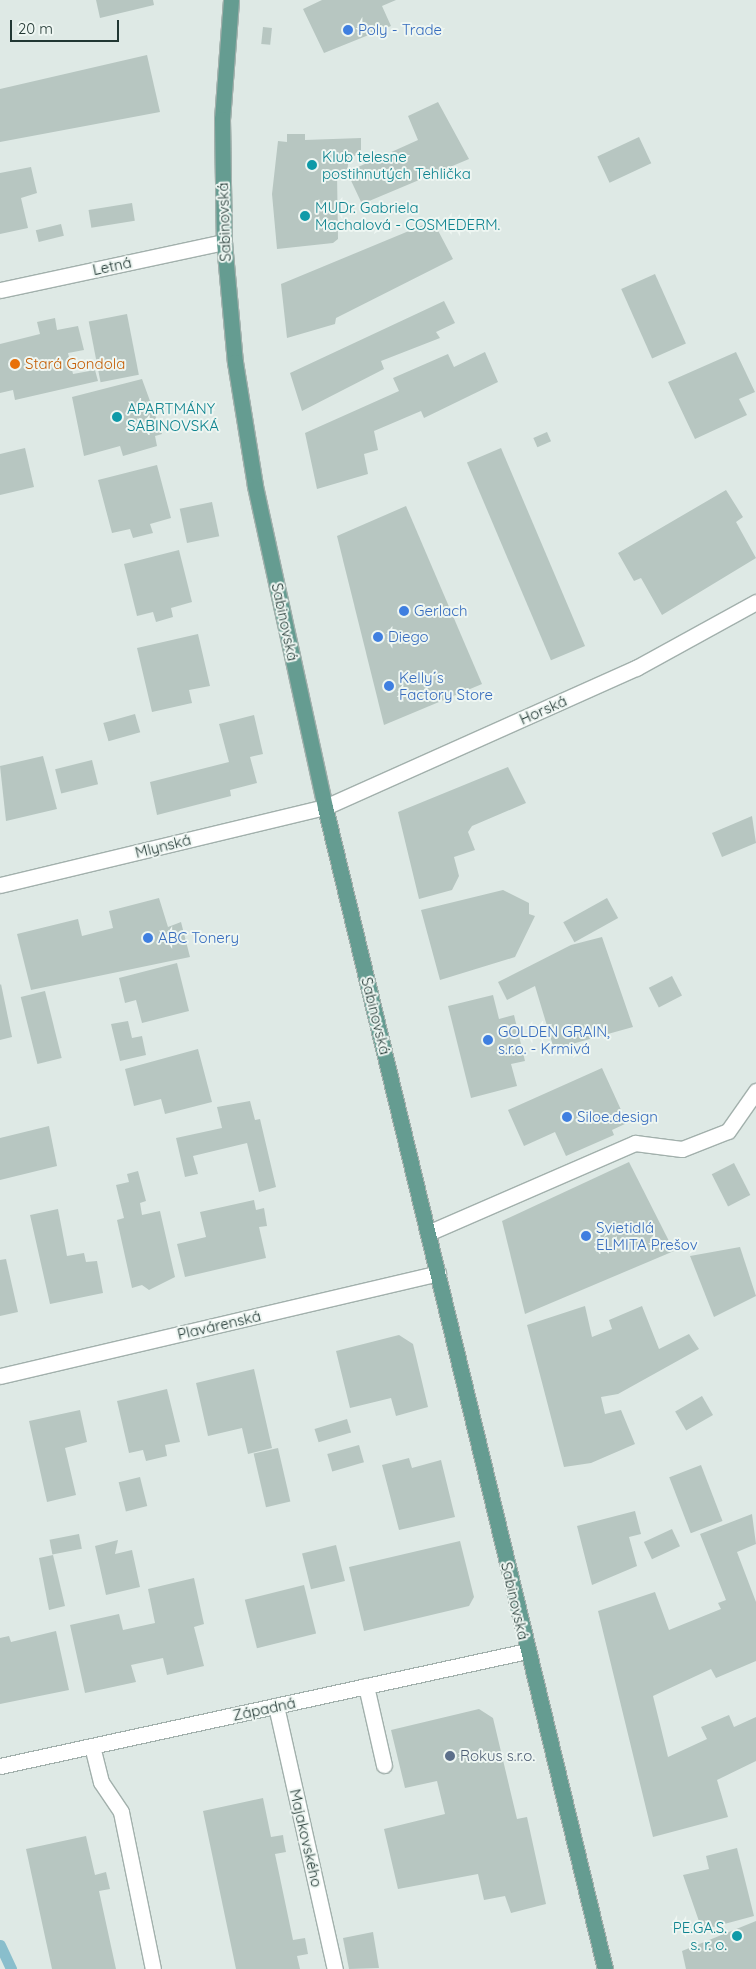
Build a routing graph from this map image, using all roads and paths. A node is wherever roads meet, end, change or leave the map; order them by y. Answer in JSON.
{"nodes":[{"id":1,"x":231,"y":0,"type":"edge"},
{"id":2,"x":224,"y":242,"type":"junction"},
{"id":3,"x":0,"y":290,"type":"edge"},
{"id":4,"x":756,"y":602,"type":"edge"},
{"id":5,"x":325,"y":807,"type":"junction"},
{"id":6,"x":0,"y":885,"type":"edge"},
{"id":7,"x":756,"y":1092,"type":"edge"},
{"id":8,"x":428,"y":1233,"type":"junction"},
{"id":9,"x":438,"y":1273,"type":"junction"},
{"id":10,"x":0,"y":1376,"type":"edge"},
{"id":11,"x":527,"y":1651,"type":"junction"},
{"id":12,"x":366,"y":1686,"type":"junction"},
{"id":13,"x":276,"y":1706,"type":"junction"},
{"id":14,"x":92,"y":1746,"type":"junction"},
{"id":15,"x":0,"y":1766,"type":"edge"},
{"id":16,"x":384,"y":1766,"type":"dead end"},
{"id":17,"x":152,"y":1969,"type":"edge"},
{"id":18,"x":335,"y":1969,"type":"edge"},
{"id":19,"x":605,"y":1969,"type":"edge"}],
"edges":[{"from":1,"to":2,"type":"main road","name":"Sabinovská"},
{"from":2,"to":3,"type":"street","name":"Letná"},
{"from":2,"to":5,"type":"main road","name":"Sabinovská"},
{"from":4,"to":5,"type":"street","name":"Horská"},
{"from":5,"to":6,"type":"street","name":"Mlynská"},
{"from":5,"to":8,"type":"main road","name":"Sabinovská"},
{"from":7,"to":8,"type":"street"},
{"from":8,"to":9,"type":"main road","name":"Sabinovská"},
{"from":9,"to":10,"type":"street","name":"Plavárenská"},
{"from":9,"to":11,"type":"main road","name":"Sabinovská"},
{"from":11,"to":12,"type":"street","name":"Západná"},
{"from":11,"to":19,"type":"main road","name":"Sabinovská"},
{"from":12,"to":13,"type":"street","name":"Západná"},
{"from":12,"to":16,"type":"street"},
{"from":13,"to":14,"type":"street","name":"Západná"},
{"from":13,"to":18,"type":"street","name":"Majakovského"},
{"from":14,"to":15,"type":"street","name":"Západná"},
{"from":14,"to":17,"type":"street"}]}
